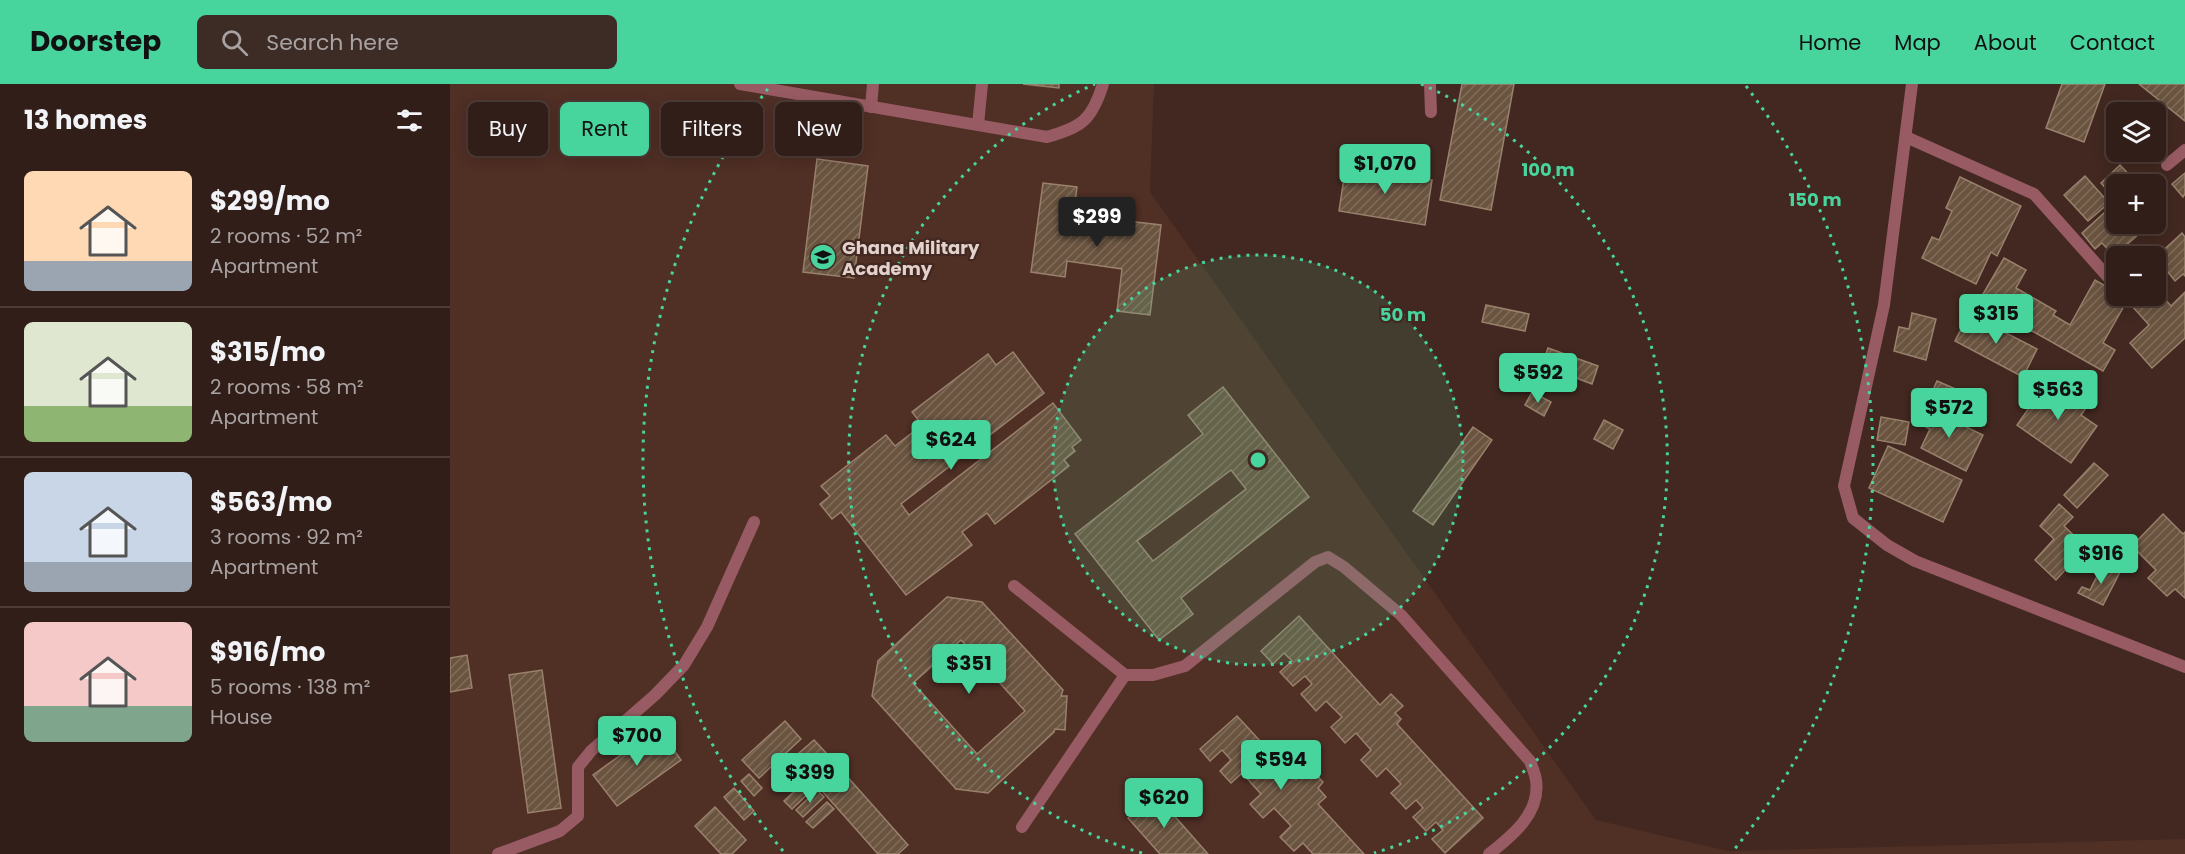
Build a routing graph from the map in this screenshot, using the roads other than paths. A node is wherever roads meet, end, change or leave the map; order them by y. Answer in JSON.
{"nodes":[{"id":1,"x":740,"y":84,"type":"edge"},
{"id":2,"x":873,"y":84,"type":"edge"},
{"id":3,"x":982,"y":84,"type":"edge"},
{"id":4,"x":1103,"y":84,"type":"edge"},
{"id":5,"x":1431,"y":84,"type":"edge"},
{"id":6,"x":1912,"y":84,"type":"edge"},
{"id":7,"x":871,"y":107,"type":"junction"},
{"id":8,"x":1431,"y":112,"type":"dead end"},
{"id":9,"x":978,"y":125,"type":"junction"},
{"id":10,"x":1906,"y":137,"type":"junction"},
{"id":11,"x":2185,"y":150,"type":"edge"},
{"id":12,"x":2167,"y":165,"type":"dead end"},
{"id":13,"x":2106,"y":275,"type":"edge"},
{"id":14,"x":754,"y":522,"type":"dead end"},
{"id":15,"x":1014,"y":586,"type":"dead end"},
{"id":16,"x":2185,"y":667,"type":"edge"},
{"id":17,"x":1125,"y":675,"type":"junction"},
{"id":18,"x":1022,"y":827,"type":"dead end"},
{"id":19,"x":498,"y":854,"type":"edge"},
{"id":20,"x":1489,"y":854,"type":"edge"}],
"edges":[{"from":1,"to":7,"type":"street"},
{"from":2,"to":7,"type":"street"},
{"from":3,"to":9,"type":"street"},
{"from":4,"to":9,"type":"street"},
{"from":5,"to":8,"type":"street"},
{"from":6,"to":10,"type":"street"},
{"from":7,"to":9,"type":"street"},
{"from":10,"to":13,"type":"street"},
{"from":10,"to":16,"type":"street"},
{"from":11,"to":12,"type":"street"},
{"from":14,"to":19,"type":"street"},
{"from":15,"to":17,"type":"street"},
{"from":17,"to":18,"type":"street"},
{"from":17,"to":20,"type":"street"}]}
